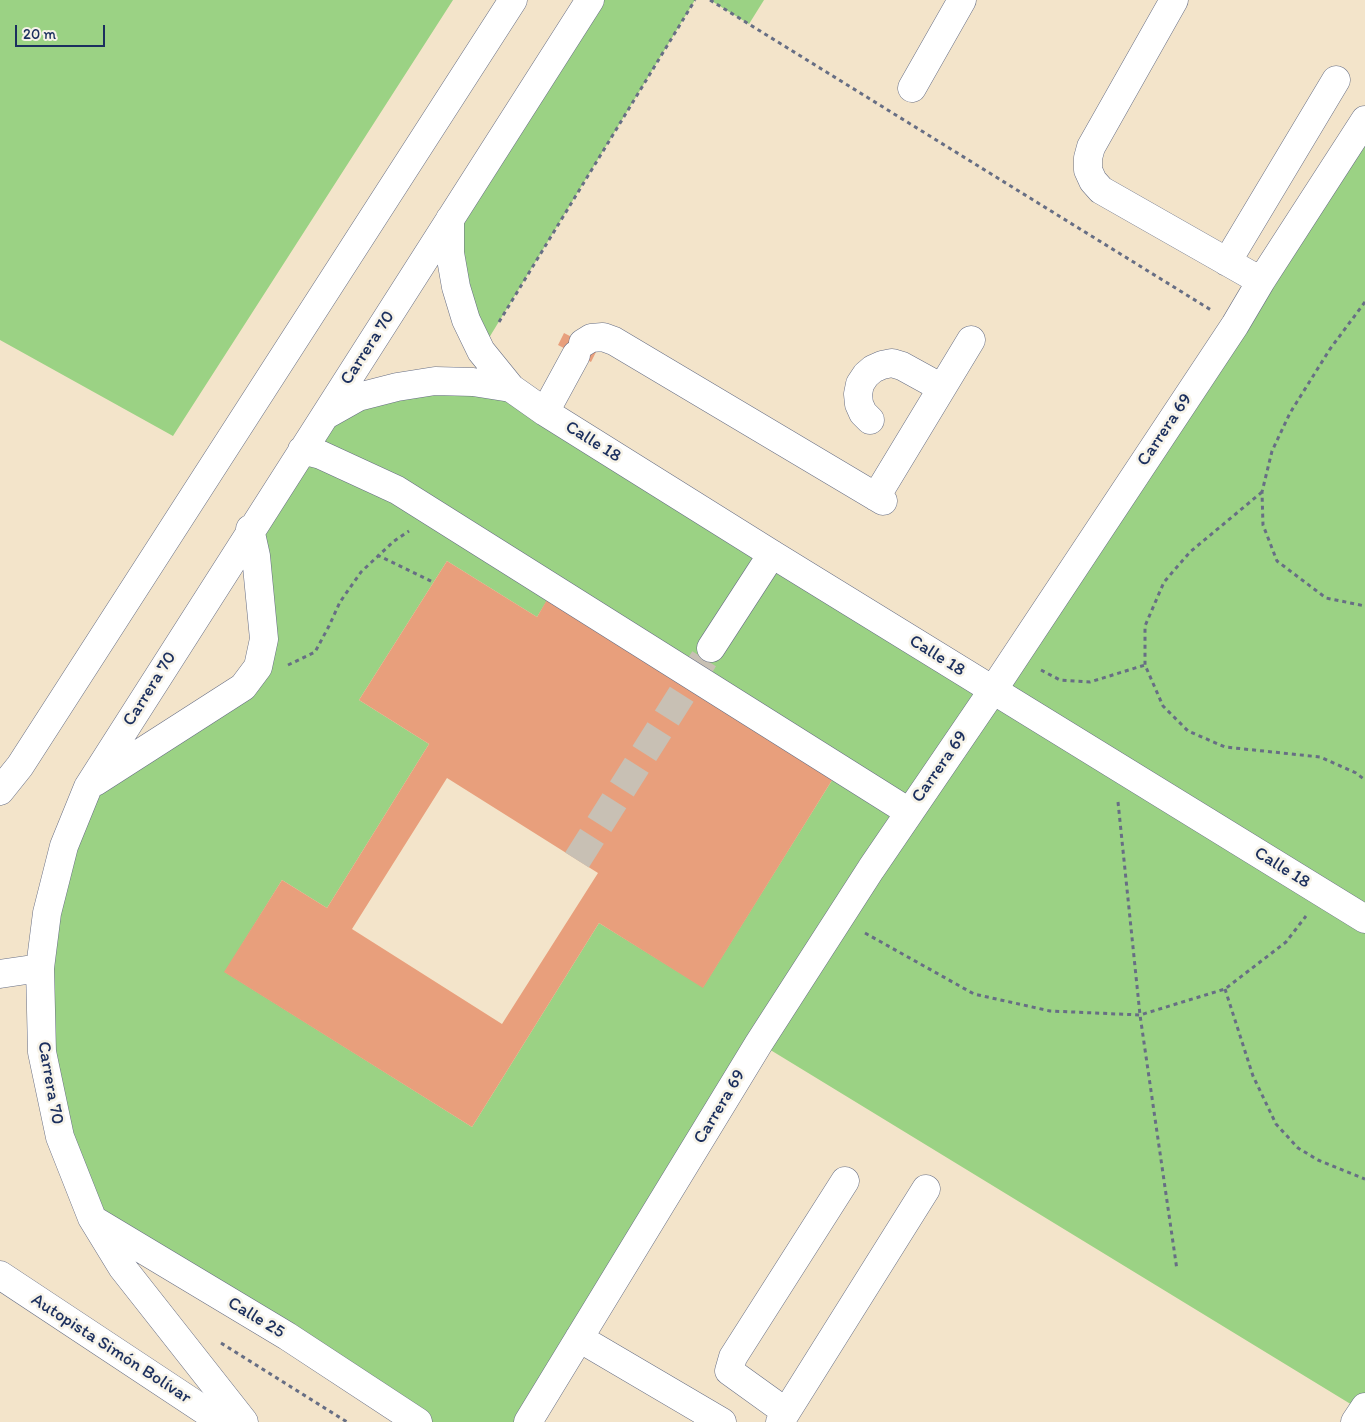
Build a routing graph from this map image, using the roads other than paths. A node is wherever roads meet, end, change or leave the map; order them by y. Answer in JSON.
{"nodes":[{"id":1,"x":513,"y":0,"type":"edge"},
{"id":2,"x":590,"y":0,"type":"edge"},
{"id":3,"x":962,"y":0,"type":"edge"},
{"id":4,"x":1174,"y":0,"type":"edge"},
{"id":5,"x":1336,"y":80,"type":"dead end"},
{"id":6,"x":912,"y":88,"type":"dead end"},
{"id":7,"x":1365,"y":120,"type":"edge"},
{"id":8,"x":450,"y":219,"type":"junction"},
{"id":9,"x":1227,"y":262,"type":"junction"},
{"id":10,"x":1261,"y":281,"type":"junction"},
{"id":11,"x":971,"y":340,"type":"dead end"},
{"id":12,"x":511,"y":388,"type":"junction"},
{"id":13,"x":942,"y":388,"type":"junction"},
{"id":14,"x":545,"y":412,"type":"junction"},
{"id":15,"x":325,"y":416,"type":"junction"},
{"id":16,"x":870,"y":420,"type":"dead end"},
{"id":17,"x":302,"y":450,"type":"junction"},
{"id":18,"x":250,"y":529,"type":"junction"},
{"id":19,"x":772,"y":554,"type":"junction"},
{"id":20,"x":711,"y":648,"type":"tunnel mouth"},
{"id":21,"x":993,"y":690,"type":"junction"},
{"id":22,"x":88,"y":787,"type":"junction"},
{"id":23,"x":0,"y":791,"type":"edge"},
{"id":24,"x":909,"y":812,"type":"junction"},
{"id":25,"x":1365,"y":919,"type":"edge"},
{"id":26,"x":40,"y":968,"type":"junction"},
{"id":27,"x":0,"y":974,"type":"edge"},
{"id":28,"x":845,"y":1181,"type":"dead end"},
{"id":29,"x":926,"y":1189,"type":"dead end"},
{"id":30,"x":92,"y":1218,"type":"junction"},
{"id":31,"x":0,"y":1275,"type":"edge"},
{"id":32,"x":579,"y":1338,"type":"junction"},
{"id":33,"x":1365,"y":1407,"type":"edge"},
{"id":34,"x":783,"y":1417,"type":"edge"},
{"id":35,"x":222,"y":1422,"type":"edge"},
{"id":36,"x":244,"y":1422,"type":"edge"},
{"id":37,"x":418,"y":1422,"type":"edge"},
{"id":38,"x":528,"y":1422,"type":"edge"},
{"id":39,"x":722,"y":1422,"type":"edge"},
{"id":40,"x":1355,"y":1422,"type":"edge"}],
"edges":[{"from":1,"to":23,"type":"main road"},
{"from":2,"to":8,"type":"main road","name":"Carrera 70"},
{"from":3,"to":6,"type":"main road"},
{"from":4,"to":9,"type":"main road"},
{"from":5,"to":9,"type":"main road"},
{"from":7,"to":10,"type":"main road","name":"Carrera 69"},
{"from":8,"to":12,"type":"main road","name":"Calle 18"},
{"from":8,"to":15,"type":"main road","name":"Carrera 70"},
{"from":9,"to":10,"type":"main road"},
{"from":10,"to":21,"type":"main road","name":"Carrera 69"},
{"from":11,"to":13,"type":"main road"},
{"from":12,"to":14,"type":"main road","name":"Calle 18"},
{"from":12,"to":15,"type":"main road","name":"Calle 18"},
{"from":13,"to":14,"type":"main road"},
{"from":13,"to":16,"type":"main road"},
{"from":14,"to":19,"type":"main road","name":"Calle 18"},
{"from":15,"to":17,"type":"main road","name":"Carrera 70"},
{"from":17,"to":18,"type":"main road","name":"Carrera 70"},
{"from":17,"to":24,"type":"main road"},
{"from":18,"to":22,"type":"main road","name":"Carrera 70"},
{"from":18,"to":22,"type":"main road"},
{"from":19,"to":20,"type":"main road"},
{"from":19,"to":21,"type":"main road","name":"Calle 18"},
{"from":21,"to":24,"type":"main road","name":"Carrera 69"},
{"from":21,"to":25,"type":"main road","name":"Calle 18"},
{"from":22,"to":26,"type":"main road","name":"Carrera 70"},
{"from":24,"to":32,"type":"main road","name":"Carrera 69"},
{"from":26,"to":27,"type":"main road"},
{"from":26,"to":30,"type":"main road","name":"Carrera 70"},
{"from":28,"to":34,"type":"main road"},
{"from":29,"to":34,"type":"main road"},
{"from":30,"to":36,"type":"main road","name":"Carrera 70"},
{"from":30,"to":37,"type":"main road","name":"Calle 25"},
{"from":31,"to":35,"type":"main road","name":"Autopista Simón Bolívar"},
{"from":32,"to":38,"type":"main road","name":"Carrera 69"},
{"from":32,"to":39,"type":"main road"},
{"from":33,"to":40,"type":"main road"}]}
